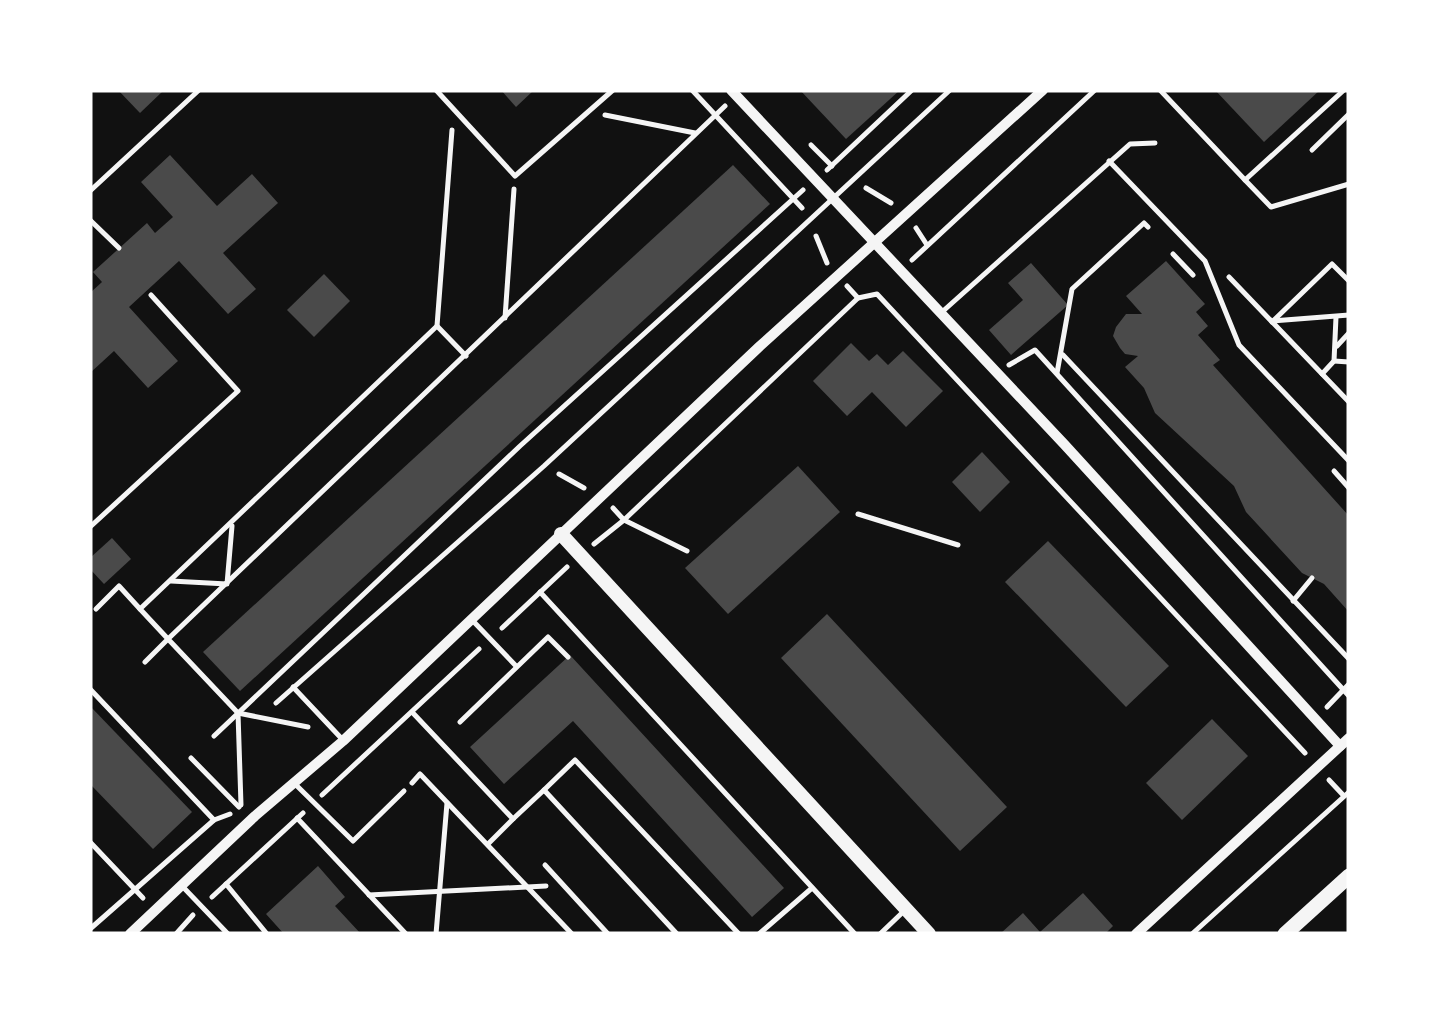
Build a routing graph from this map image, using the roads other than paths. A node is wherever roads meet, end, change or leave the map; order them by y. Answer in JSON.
{"nodes":[{"id":1,"x":436,"y":90,"type":"edge"},
{"id":2,"x":612,"y":90,"type":"edge"},
{"id":3,"x":950,"y":90,"type":"edge"},
{"id":4,"x":1042,"y":90,"type":"edge"},
{"id":5,"x":734,"y":93,"type":"edge"},
{"id":6,"x":1349,"y":114,"type":"edge"},
{"id":7,"x":1155,"y":143,"type":"dead end"},
{"id":8,"x":1312,"y":150,"type":"dead end"},
{"id":9,"x":1109,"y":161,"type":"junction"},
{"id":10,"x":833,"y":200,"type":"junction"},
{"id":11,"x":874,"y":242,"type":"junction"},
{"id":12,"x":150,"y":295,"type":"dead end"},
{"id":13,"x":940,"y":314,"type":"junction"},
{"id":14,"x":1349,"y":461,"type":"edge"},
{"id":15,"x":858,"y":514,"type":"dead end"},
{"id":16,"x":90,"y":527,"type":"edge"},
{"id":17,"x":561,"y":534,"type":"junction"},
{"id":18,"x":958,"y":545,"type":"dead end"},
{"id":19,"x":471,"y":619,"type":"junction"},
{"id":20,"x":568,"y":658,"type":"dead end"},
{"id":21,"x":516,"y":666,"type":"junction"},
{"id":22,"x":293,"y":686,"type":"junction"},
{"id":23,"x":276,"y":703,"type":"dead end"},
{"id":24,"x":460,"y":722,"type":"dead end"},
{"id":25,"x":343,"y":740,"type":"junction"},
{"id":26,"x":1344,"y":742,"type":"edge"},
{"id":27,"x":294,"y":783,"type":"junction"},
{"id":28,"x":404,"y":791,"type":"road end"},
{"id":29,"x":546,"y":865,"type":"dead end"},
{"id":30,"x":1349,"y":876,"type":"edge"},
{"id":31,"x":181,"y":885,"type":"junction"},
{"id":32,"x":906,"y":909,"type":"junction"},
{"id":33,"x":130,"y":934,"type":"edge"},
{"id":34,"x":228,"y":934,"type":"edge"},
{"id":35,"x":608,"y":934,"type":"edge"},
{"id":36,"x":880,"y":934,"type":"edge"},
{"id":37,"x":929,"y":934,"type":"edge"},
{"id":38,"x":1136,"y":934,"type":"edge"},
{"id":39,"x":1285,"y":934,"type":"edge"}],
"edges":[{"from":1,"to":2,"type":"lane"},
{"from":3,"to":10,"type":"lane"},
{"from":4,"to":11,"type":"street"},
{"from":5,"to":10,"type":"street"},
{"from":6,"to":8,"type":"lane"},
{"from":7,"to":9,"type":"lane"},
{"from":9,"to":13,"type":"lane"},
{"from":9,"to":14,"type":"lane"},
{"from":10,"to":11,"type":"street"},
{"from":10,"to":22,"type":"lane"},
{"from":11,"to":13,"type":"street"},
{"from":11,"to":17,"type":"street"},
{"from":12,"to":16,"type":"lane"},
{"from":13,"to":26,"type":"street"},
{"from":15,"to":18,"type":"lane"},
{"from":17,"to":19,"type":"street"},
{"from":17,"to":32,"type":"street"},
{"from":19,"to":21,"type":"lane"},
{"from":19,"to":25,"type":"street"},
{"from":20,"to":21,"type":"lane"},
{"from":21,"to":24,"type":"lane"},
{"from":22,"to":23,"type":"lane"},
{"from":22,"to":25,"type":"lane"},
{"from":25,"to":27,"type":"street"},
{"from":26,"to":38,"type":"street"},
{"from":27,"to":28,"type":"lane"},
{"from":27,"to":31,"type":"street"},
{"from":29,"to":35,"type":"lane"},
{"from":30,"to":39,"type":"main road"},
{"from":31,"to":33,"type":"street"},
{"from":31,"to":34,"type":"lane"},
{"from":32,"to":36,"type":"lane"},
{"from":32,"to":37,"type":"street"}]}
